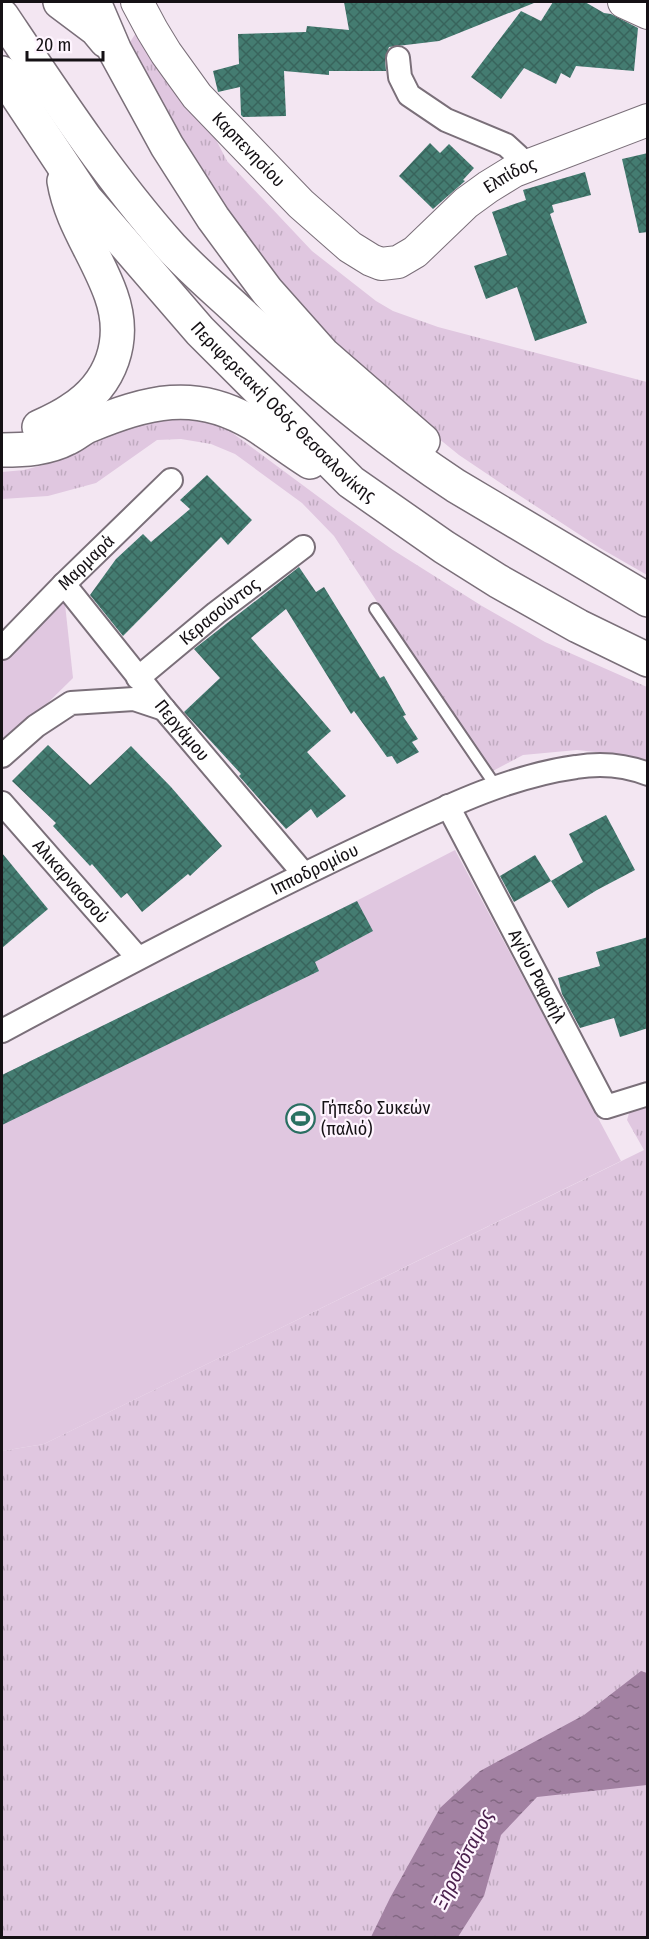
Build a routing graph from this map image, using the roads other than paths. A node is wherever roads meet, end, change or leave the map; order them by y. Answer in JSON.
{"nodes":[{"id":1,"x":60,"y":2,"type":"edge"},
{"id":2,"x":94,"y":2,"type":"edge"},
{"id":3,"x":137,"y":2,"type":"edge"},
{"id":4,"x":624,"y":2,"type":"edge"},
{"id":5,"x":648,"y":13,"type":"edge"},
{"id":6,"x":2,"y":16,"type":"edge"},
{"id":7,"x":115,"y":51,"type":"junction"},
{"id":8,"x":398,"y":58,"type":"dead end"},
{"id":9,"x":2,"y":73,"type":"edge"},
{"id":10,"x":44,"y":107,"type":"junction"},
{"id":11,"x":648,"y":120,"type":"edge"},
{"id":12,"x":60,"y":161,"type":"junction"},
{"id":13,"x":524,"y":168,"type":"junction"},
{"id":14,"x":391,"y":263,"type":"joint"},
{"id":15,"x":2,"y":446,"type":"edge"},
{"id":16,"x":2,"y":450,"type":"edge"},
{"id":17,"x":171,"y":480,"type":"dead end"},
{"id":18,"x":351,"y":482,"type":"junction"},
{"id":19,"x":496,"y":510,"type":"junction"},
{"id":20,"x":303,"y":547,"type":"dead end"},
{"id":21,"x":64,"y":584,"type":"junction"},
{"id":22,"x":648,"y":600,"type":"edge"},
{"id":23,"x":375,"y":609,"type":"dead end"},
{"id":24,"x":2,"y":648,"type":"edge"},
{"id":25,"x":648,"y":660,"type":"edge"},
{"id":26,"x":138,"y":678,"type":"junction"},
{"id":27,"x":164,"y":709,"type":"junction"},
{"id":28,"x":2,"y":756,"type":"edge"},
{"id":29,"x":648,"y":774,"type":"edge"},
{"id":30,"x":497,"y":788,"type":"junction"},
{"id":31,"x":2,"y":803,"type":"edge"},
{"id":32,"x":448,"y":806,"type":"junction"},
{"id":33,"x":304,"y":874,"type":"junction"},
{"id":34,"x":138,"y":958,"type":"junction"},
{"id":35,"x":2,"y":1030,"type":"edge"},
{"id":36,"x":648,"y":1094,"type":"edge"}],
"edges":[{"from":1,"to":7,"type":"highway"},
{"from":2,"to":7,"type":"highway"},
{"from":3,"to":14,"type":"street","name":"Καρπενησίου"},
{"from":4,"to":5,"type":"street"},
{"from":6,"to":10,"type":"highway","name":"Περιφερειακή Οδός Θεσσαλονίκης"},
{"from":7,"to":19,"type":"highway"},
{"from":8,"to":13,"type":"street"},
{"from":9,"to":10,"type":"highway","name":"Περιφερειακή Οδός Θεσσαλονίκης"},
{"from":10,"to":12,"type":"highway","name":"Περιφερειακή Οδός Θεσσαλονίκης"},
{"from":10,"to":19,"type":"highway","name":"Περιφερειακή Οδός Θεσσαλονίκης"},
{"from":11,"to":13,"type":"street","name":"Ελπίδος"},
{"from":12,"to":15,"type":"highway"},
{"from":12,"to":18,"type":"highway","name":"Περιφερειακή Οδός Θεσσαλονίκης"},
{"from":13,"to":14,"type":"street","name":"Ελπίδος"},
{"from":16,"to":18,"type":"highway"},
{"from":17,"to":21,"type":"street","name":"Μαρμαρά"},
{"from":18,"to":25,"type":"highway","name":"Περιφερειακή Οδός Θεσσαλονίκης"},
{"from":19,"to":22,"type":"highway","name":"Περιφερειακή Οδός Θεσσαλονίκης"},
{"from":20,"to":26,"type":"street","name":"Κερασούντος"},
{"from":21,"to":24,"type":"street","name":"Μαρμαρά"},
{"from":21,"to":26,"type":"street","name":"Περγάμου"},
{"from":23,"to":30,"type":"lane"},
{"from":26,"to":27,"type":"street","name":"Περγάμου"},
{"from":27,"to":28,"type":"street"},
{"from":27,"to":33,"type":"street","name":"Περγάμου"},
{"from":29,"to":30,"type":"street","name":"Ιπποδρομίου"},
{"from":30,"to":32,"type":"street","name":"Ιπποδρομίου"},
{"from":31,"to":34,"type":"street","name":"Αλικαρνασσού"},
{"from":32,"to":33,"type":"street","name":"Ιπποδρομίου"},
{"from":32,"to":36,"type":"street","name":"Αγίου Ραφαήλ"},
{"from":33,"to":34,"type":"street","name":"Ιπποδρομίου"},
{"from":34,"to":35,"type":"street","name":"Ιπποδρομίου"}]}
